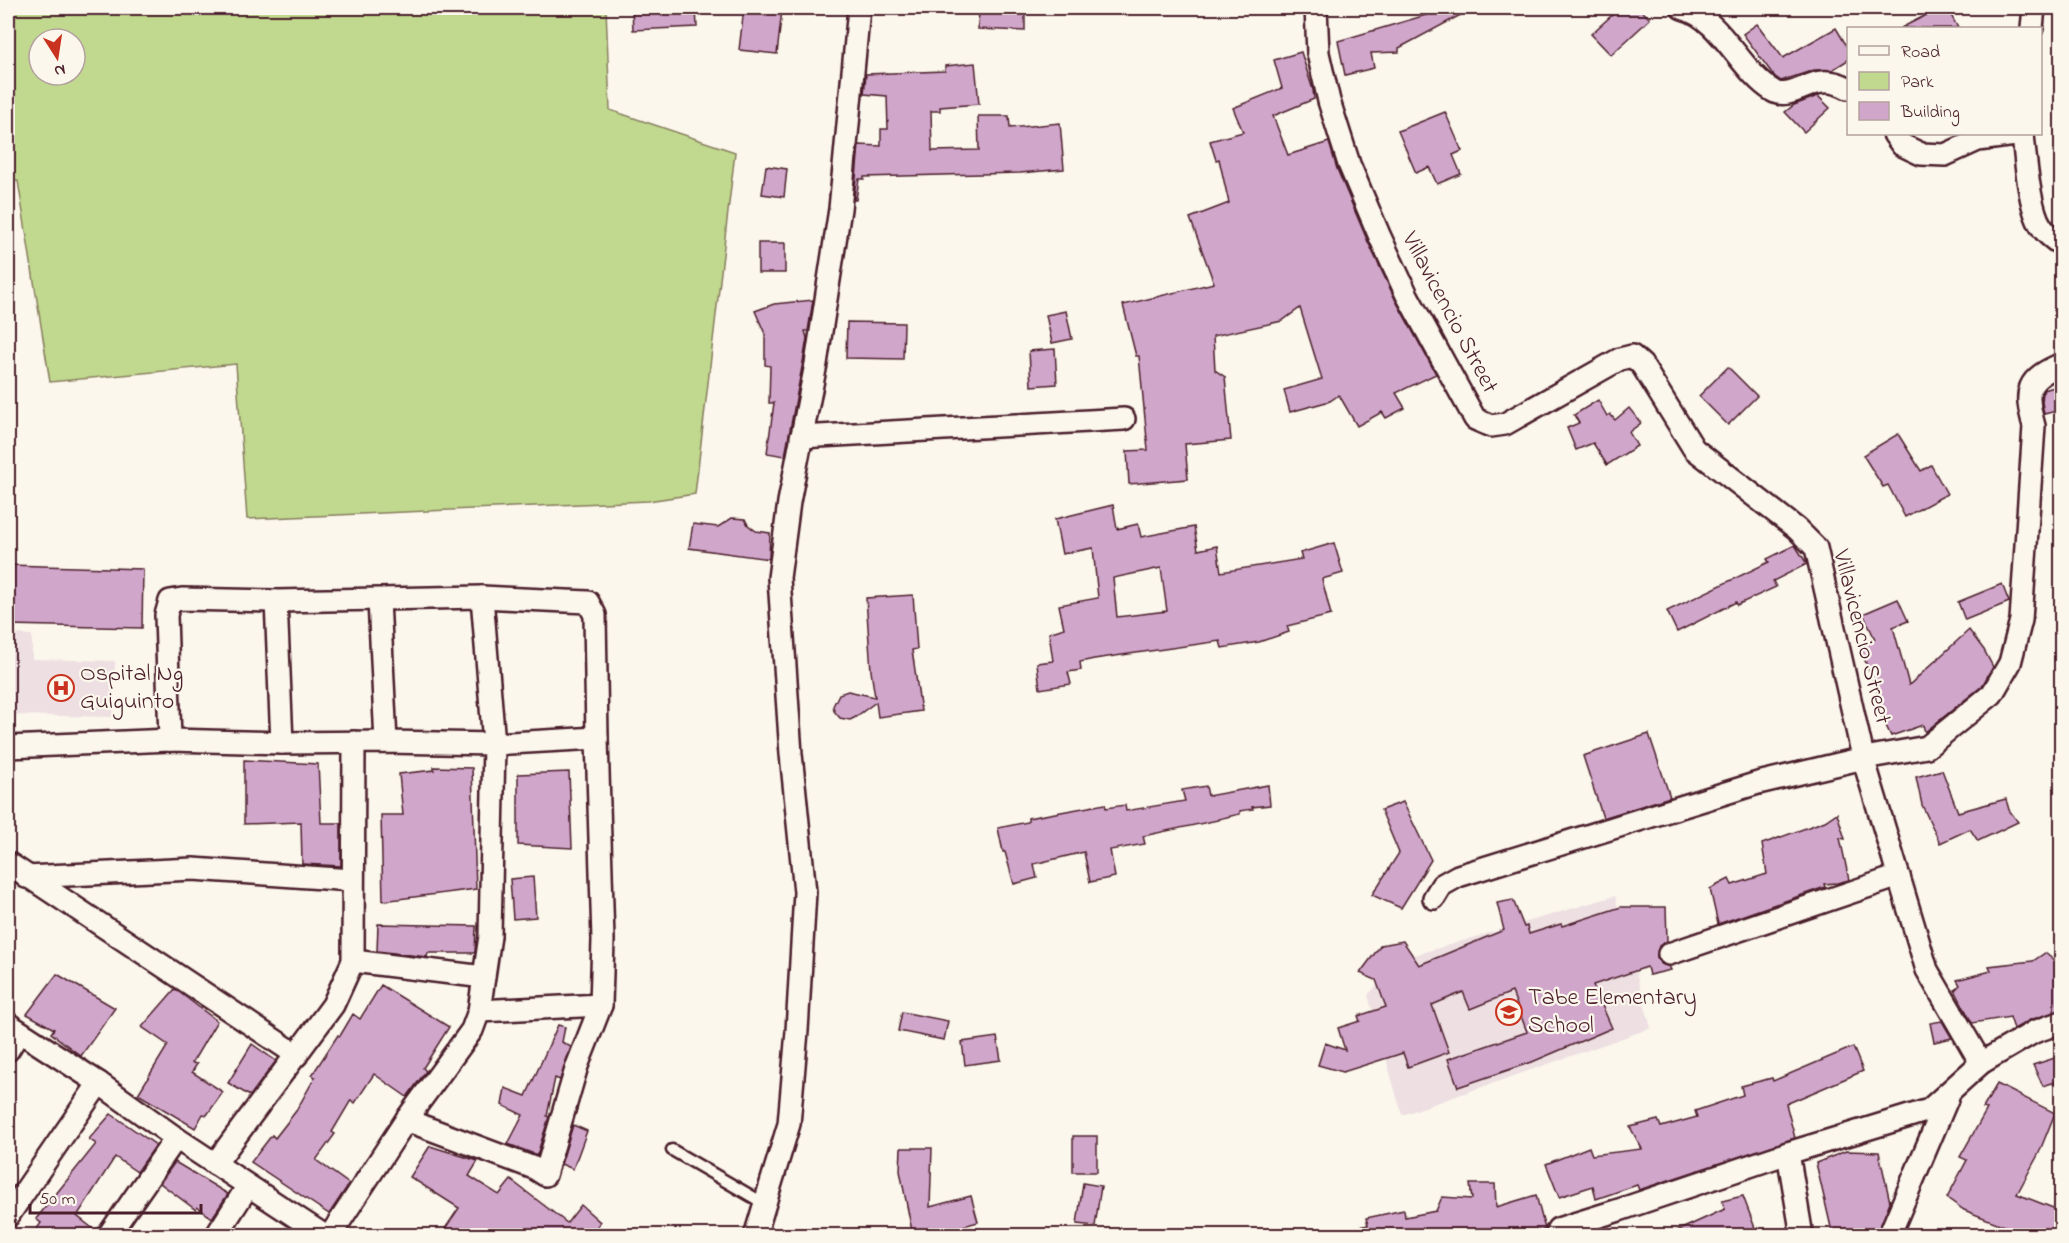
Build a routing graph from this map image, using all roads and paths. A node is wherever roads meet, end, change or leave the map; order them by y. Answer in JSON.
{"nodes":[{"id":1,"x":859,"y":8,"type":"edge"},
{"id":2,"x":1316,"y":8,"type":"edge"},
{"id":3,"x":1682,"y":8,"type":"edge"},
{"id":4,"x":2034,"y":8,"type":"edge"},
{"id":5,"x":2032,"y":27,"type":"edge"},
{"id":6,"x":1847,"y":87,"type":"edge"},
{"id":7,"x":1895,"y":135,"type":"edge"},
{"id":8,"x":2017,"y":135,"type":"edge"},
{"id":9,"x":2023,"y":135,"type":"edge"},
{"id":10,"x":2061,"y":245,"type":"edge"},
{"id":11,"x":2061,"y":364,"type":"edge"},
{"id":12,"x":1124,"y":419,"type":"dead end"},
{"id":13,"x":801,"y":437,"type":"junction"},
{"id":14,"x":482,"y":597,"type":"junction"},
{"id":15,"x":379,"y":600,"type":"junction"},
{"id":16,"x":276,"y":601,"type":"junction"},
{"id":17,"x":597,"y":738,"type":"junction"},
{"id":18,"x":170,"y":740,"type":"junction"},
{"id":19,"x":354,"y":742,"type":"junction"},
{"id":20,"x":386,"y":742,"type":"junction"},
{"id":21,"x":282,"y":743,"type":"junction"},
{"id":22,"x":494,"y":744,"type":"junction"},
{"id":23,"x":8,"y":747,"type":"edge"},
{"id":24,"x":1864,"y":758,"type":"junction"},
{"id":25,"x":8,"y":863,"type":"edge"},
{"id":26,"x":1899,"y":876,"type":"junction"},
{"id":27,"x":26,"y":877,"type":"junction"},
{"id":28,"x":352,"y":880,"type":"junction"},
{"id":29,"x":1434,"y":898,"type":"dead end"},
{"id":30,"x":1669,"y":954,"type":"dead end"},
{"id":31,"x":352,"y":961,"type":"junction"},
{"id":32,"x":484,"y":977,"type":"junction"},
{"id":33,"x":601,"y":1005,"type":"junction"},
{"id":34,"x":479,"y":1011,"type":"junction"},
{"id":35,"x":2061,"y":1022,"type":"edge"},
{"id":36,"x":13,"y":1028,"type":"edge"},
{"id":37,"x":8,"y":1050,"type":"edge"},
{"id":38,"x":297,"y":1055,"type":"junction"},
{"id":39,"x":1981,"y":1063,"type":"junction"},
{"id":40,"x":99,"y":1083,"type":"junction"},
{"id":41,"x":1951,"y":1091,"type":"junction"},
{"id":42,"x":406,"y":1120,"type":"junction"},
{"id":43,"x":176,"y":1138,"type":"junction"},
{"id":44,"x":672,"y":1150,"type":"dead end"},
{"id":45,"x":1788,"y":1153,"type":"junction"},
{"id":46,"x":215,"y":1164,"type":"junction"},
{"id":47,"x":248,"y":1186,"type":"junction"},
{"id":48,"x":765,"y":1204,"type":"junction"},
{"id":49,"x":8,"y":1216,"type":"edge"},
{"id":50,"x":1558,"y":1229,"type":"dead end"},
{"id":51,"x":108,"y":1236,"type":"edge"},
{"id":52,"x":216,"y":1236,"type":"edge"},
{"id":53,"x":325,"y":1236,"type":"edge"},
{"id":54,"x":330,"y":1236,"type":"edge"},
{"id":55,"x":755,"y":1236,"type":"edge"},
{"id":56,"x":1802,"y":1236,"type":"edge"},
{"id":57,"x":1889,"y":1236,"type":"edge"}],
"edges":[{"from":1,"to":13,"type":"street"},
{"from":2,"to":24,"type":"street","name":"Villavicencio Street"},
{"from":3,"to":6,"type":"street"},
{"from":4,"to":5,"type":"street"},
{"from":7,"to":8,"type":"street"},
{"from":9,"to":10,"type":"street"},
{"from":11,"to":24,"type":"street"},
{"from":12,"to":13,"type":"street"},
{"from":13,"to":48,"type":"street"},
{"from":14,"to":15,"type":"street"},
{"from":14,"to":17,"type":"street"},
{"from":14,"to":22,"type":"street"},
{"from":15,"to":16,"type":"street"},
{"from":15,"to":20,"type":"street"},
{"from":16,"to":18,"type":"street"},
{"from":16,"to":21,"type":"street"},
{"from":17,"to":22,"type":"street"},
{"from":17,"to":33,"type":"street"},
{"from":18,"to":21,"type":"street"},
{"from":18,"to":23,"type":"street"},
{"from":19,"to":20,"type":"street"},
{"from":19,"to":21,"type":"street"},
{"from":19,"to":28,"type":"street"},
{"from":20,"to":22,"type":"street"},
{"from":22,"to":32,"type":"street"},
{"from":24,"to":26,"type":"street","name":"Villavicencio Street"},
{"from":24,"to":29,"type":"street"},
{"from":25,"to":27,"type":"street"},
{"from":26,"to":30,"type":"street"},
{"from":26,"to":39,"type":"street","name":"Villavicencio Street"},
{"from":27,"to":28,"type":"street"},
{"from":27,"to":38,"type":"street"},
{"from":28,"to":31,"type":"street"},
{"from":31,"to":32,"type":"street"},
{"from":31,"to":38,"type":"street"},
{"from":32,"to":34,"type":"street"},
{"from":33,"to":34,"type":"street"},
{"from":33,"to":42,"type":"street"},
{"from":34,"to":42,"type":"street"},
{"from":35,"to":39,"type":"street"},
{"from":36,"to":37,"type":"street"},
{"from":36,"to":40,"type":"street"},
{"from":38,"to":46,"type":"street"},
{"from":39,"to":41,"type":"street"},
{"from":40,"to":43,"type":"street"},
{"from":40,"to":49,"type":"street"},
{"from":41,"to":45,"type":"street"},
{"from":41,"to":57,"type":"street"},
{"from":42,"to":54,"type":"street"},
{"from":43,"to":46,"type":"street"},
{"from":43,"to":51,"type":"street"},
{"from":44,"to":48,"type":"lane"},
{"from":45,"to":50,"type":"street"},
{"from":45,"to":56,"type":"street"},
{"from":46,"to":47,"type":"street"},
{"from":47,"to":52,"type":"street"},
{"from":47,"to":53,"type":"street"},
{"from":48,"to":55,"type":"street"}]}
